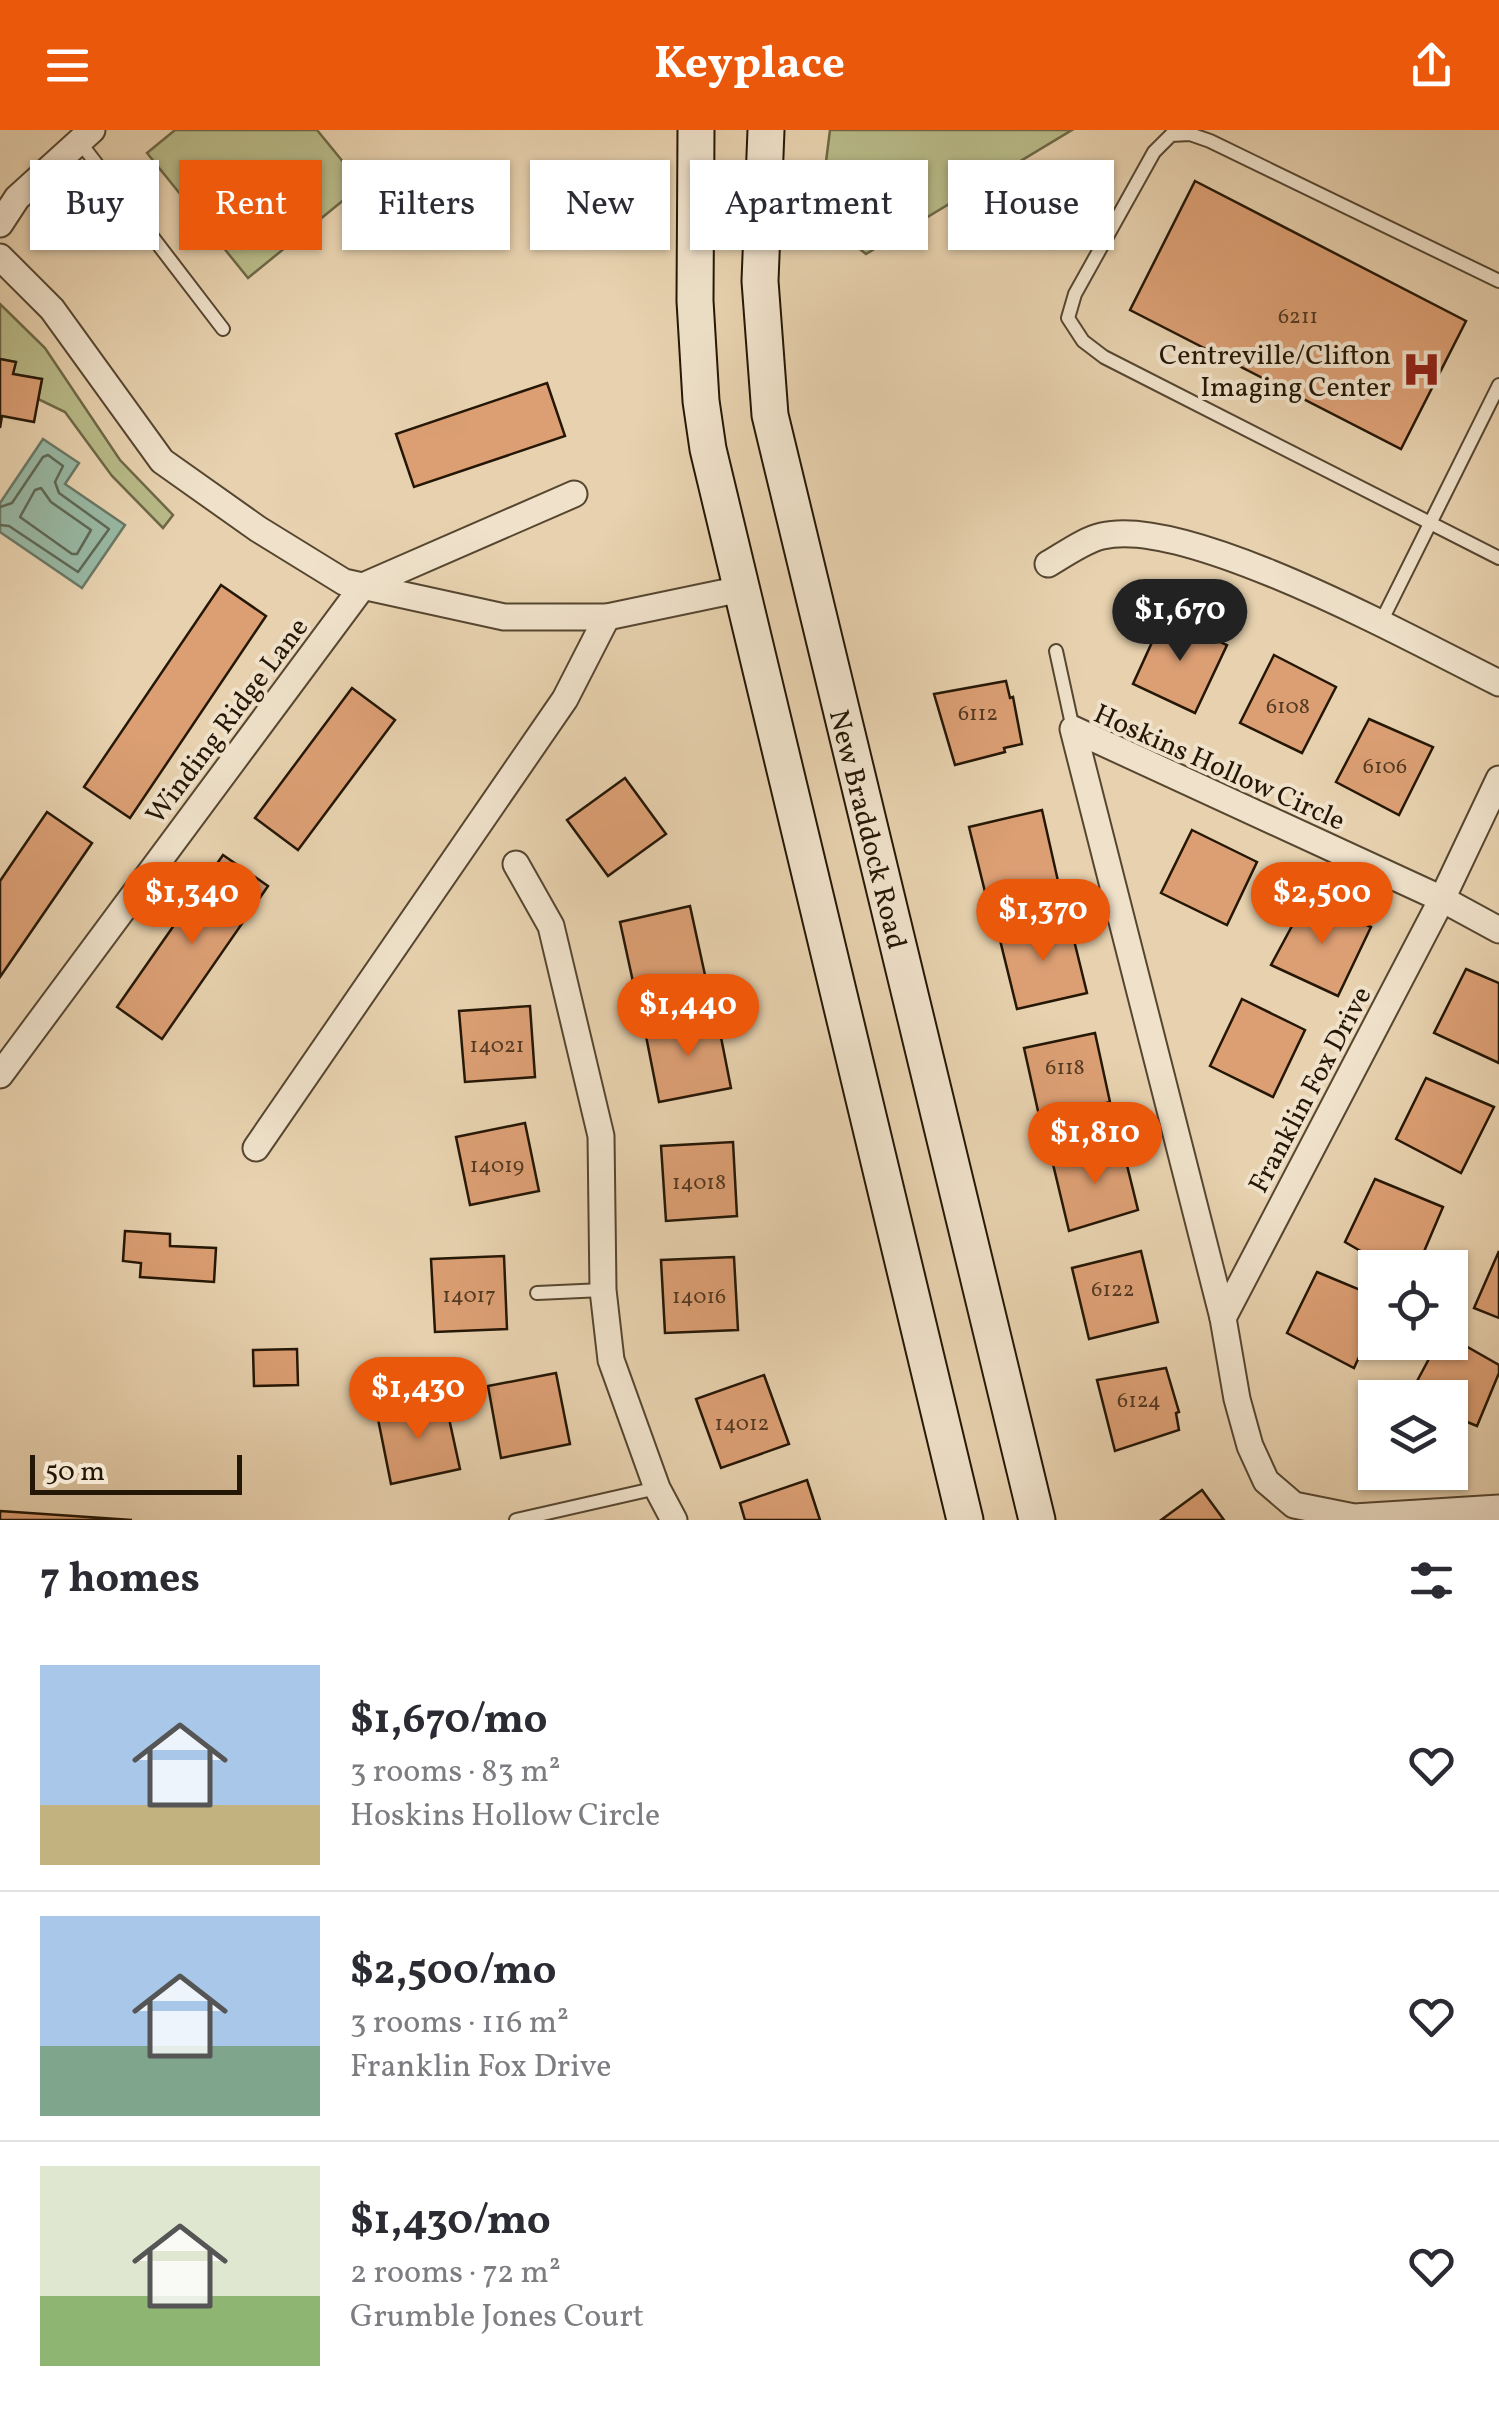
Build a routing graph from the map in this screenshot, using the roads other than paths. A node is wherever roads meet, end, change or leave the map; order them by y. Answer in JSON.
{"nodes":[{"id":1,"x":696,"y":130,"type":"edge"},
{"id":2,"x":766,"y":130,"type":"edge"},
{"id":3,"x":86,"y":136,"type":"edge"},
{"id":4,"x":0,"y":224,"type":"edge"},
{"id":5,"x":0,"y":258,"type":"edge"},
{"id":6,"x":1499,"y":281,"type":"edge"},
{"id":7,"x":223,"y":330,"type":"dead end"},
{"id":8,"x":1499,"y":385,"type":"edge"},
{"id":9,"x":574,"y":494,"type":"dead end"},
{"id":10,"x":1430,"y":523,"type":"junction"},
{"id":11,"x":1499,"y":558,"type":"edge"},
{"id":12,"x":1048,"y":564,"type":"dead end"},
{"id":13,"x":363,"y":586,"type":"junction"},
{"id":14,"x":741,"y":589,"type":"junction"},
{"id":15,"x":607,"y":617,"type":"junction"},
{"id":16,"x":1380,"y":625,"type":"junction"},
{"id":17,"x":1056,"y":651,"type":"dead end"},
{"id":18,"x":1499,"y":683,"type":"edge"},
{"id":19,"x":1073,"y":729,"type":"junction"},
{"id":20,"x":1499,"y":779,"type":"edge"},
{"id":21,"x":516,"y":864,"type":"dead end"},
{"id":22,"x":1442,"y":899,"type":"junction"},
{"id":23,"x":1499,"y":930,"type":"edge"},
{"id":24,"x":0,"y":1075,"type":"edge"},
{"id":25,"x":256,"y":1148,"type":"dead end"},
{"id":26,"x":603,"y":1290,"type":"junction"},
{"id":27,"x":537,"y":1294,"type":"dead end"},
{"id":28,"x":1223,"y":1318,"type":"junction"},
{"id":29,"x":657,"y":1488,"type":"junction"},
{"id":30,"x":1499,"y":1508,"type":"edge"},
{"id":31,"x":516,"y":1520,"type":"edge"},
{"id":32,"x":674,"y":1520,"type":"edge"},
{"id":33,"x":965,"y":1520,"type":"edge"},
{"id":34,"x":1036,"y":1520,"type":"edge"}],
"edges":[{"from":1,"to":14,"type":"main road"},
{"from":2,"to":34,"type":"main road","name":"New Braddock Road"},
{"from":3,"to":4,"type":"street"},
{"from":3,"to":7,"type":"lane"},
{"from":5,"to":13,"type":"street"},
{"from":6,"to":10,"type":"lane"},
{"from":8,"to":10,"type":"lane"},
{"from":9,"to":13,"type":"street","name":"Winding Ridge Lane"},
{"from":10,"to":11,"type":"lane"},
{"from":10,"to":16,"type":"lane"},
{"from":12,"to":16,"type":"street"},
{"from":13,"to":15,"type":"street"},
{"from":13,"to":24,"type":"street","name":"Winding Ridge Lane"},
{"from":14,"to":15,"type":"street"},
{"from":14,"to":33,"type":"main road"},
{"from":15,"to":25,"type":"street"},
{"from":16,"to":18,"type":"street"},
{"from":17,"to":19,"type":"lane"},
{"from":19,"to":22,"type":"street","name":"Hoskins Hollow Circle"},
{"from":19,"to":28,"type":"street","name":"Hoskins Hollow Circle"},
{"from":20,"to":22,"type":"street","name":"Franklin Fox Drive"},
{"from":21,"to":26,"type":"street"},
{"from":22,"to":23,"type":"street","name":"Hoskins Hollow Circle"},
{"from":22,"to":28,"type":"street","name":"Franklin Fox Drive"},
{"from":26,"to":27,"type":"lane"},
{"from":26,"to":29,"type":"street"},
{"from":28,"to":30,"type":"street","name":"Hoskins Hollow Circle"},
{"from":29,"to":31,"type":"lane"},
{"from":29,"to":32,"type":"street"}]}
